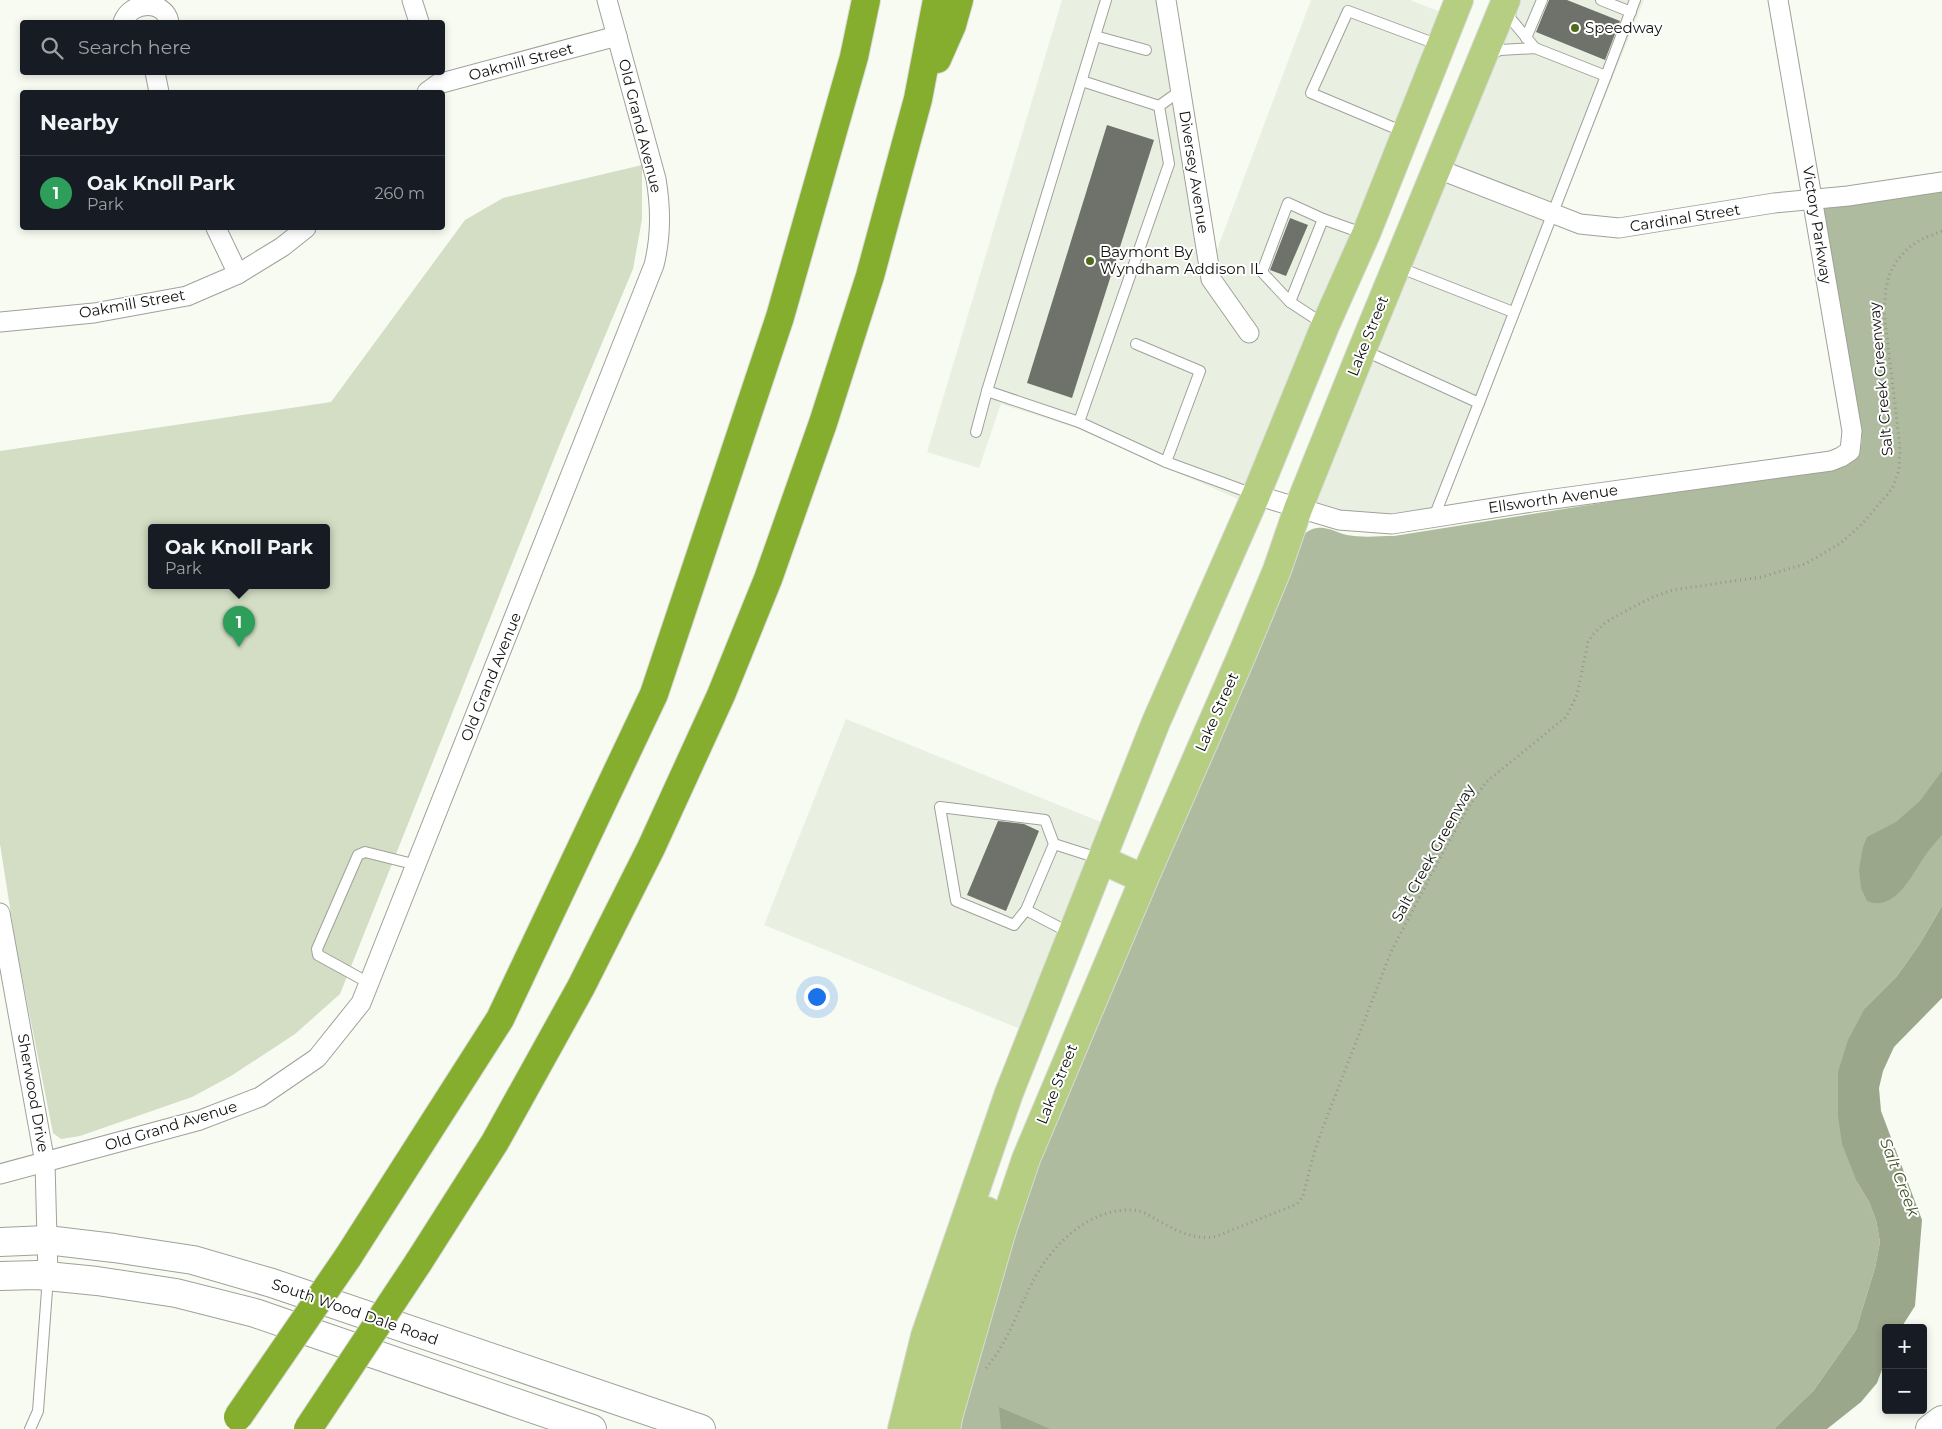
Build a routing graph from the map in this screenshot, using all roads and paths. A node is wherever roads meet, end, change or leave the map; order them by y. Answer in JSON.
{"nodes":[{"id":1,"x":412,"y":0,"type":"edge"},
{"id":2,"x":607,"y":0,"type":"edge"},
{"id":3,"x":852,"y":0,"type":"edge"},
{"id":4,"x":866,"y":0,"type":"edge"},
{"id":5,"x":937,"y":0,"type":"edge"},
{"id":6,"x":959,"y":0,"type":"edge"},
{"id":7,"x":1106,"y":0,"type":"edge"},
{"id":8,"x":1166,"y":0,"type":"edge"},
{"id":9,"x":1459,"y":0,"type":"edge"},
{"id":10,"x":1506,"y":0,"type":"edge"},
{"id":11,"x":1511,"y":0,"type":"edge"},
{"id":12,"x":1542,"y":0,"type":"edge"},
{"id":13,"x":1601,"y":0,"type":"edge"},
{"id":14,"x":1635,"y":0,"type":"edge"},
{"id":15,"x":1778,"y":0,"type":"edge"},
{"id":16,"x":1630,"y":12,"type":"junction"},
{"id":17,"x":124,"y":20,"type":"edge"},
{"id":18,"x":168,"y":20,"type":"edge"},
{"id":19,"x":418,"y":20,"type":"edge"},
{"id":20,"x":617,"y":36,"type":"junction"},
{"id":21,"x":1096,"y":36,"type":"junction"},
{"id":22,"x":1526,"y":38,"type":"junction"},
{"id":23,"x":1442,"y":45,"type":"junction"},
{"id":24,"x":1535,"y":48,"type":"junction"},
{"id":25,"x":1146,"y":50,"type":"dead end"},
{"id":26,"x":1480,"y":60,"type":"junction"},
{"id":27,"x":156,"y":75,"type":"edge"},
{"id":28,"x":849,"y":75,"type":"junction"},
{"id":29,"x":1606,"y":76,"type":"junction"},
{"id":30,"x":1082,"y":81,"type":"junction"},
{"id":31,"x":433,"y":83,"type":"edge"},
{"id":32,"x":159,"y":90,"type":"edge"},
{"id":33,"x":1180,"y":91,"type":"junction"},
{"id":34,"x":918,"y":99,"type":"junction"},
{"id":35,"x":1159,"y":106,"type":"junction"},
{"id":36,"x":1405,"y":132,"type":"junction"},
{"id":37,"x":1438,"y":168,"type":"junction"},
{"id":38,"x":1942,"y":182,"type":"edge"},
{"id":39,"x":1813,"y":200,"type":"junction"},
{"id":40,"x":1551,"y":213,"type":"junction"},
{"id":41,"x":1323,"y":219,"type":"junction"},
{"id":42,"x":217,"y":230,"type":"edge"},
{"id":43,"x":304,"y":230,"type":"edge"},
{"id":44,"x":1942,"y":232,"type":"edge"},
{"id":45,"x":1366,"y":234,"type":"junction"},
{"id":46,"x":1396,"y":266,"type":"junction"},
{"id":47,"x":238,"y":274,"type":"junction"},
{"id":48,"x":1290,"y":302,"type":"junction"},
{"id":49,"x":1513,"y":312,"type":"junction"},
{"id":50,"x":0,"y":322,"type":"edge"},
{"id":51,"x":1325,"y":326,"type":"junction"},
{"id":52,"x":1249,"y":333,"type":"dead end"},
{"id":53,"x":1136,"y":344,"type":"dead end"},
{"id":54,"x":1362,"y":350,"type":"junction"},
{"id":55,"x":987,"y":391,"type":"junction"},
{"id":56,"x":1479,"y":403,"type":"junction"},
{"id":57,"x":1079,"y":422,"type":"junction"},
{"id":58,"x":976,"y":432,"type":"dead end"},
{"id":59,"x":1850,"y":451,"type":"joint"},
{"id":60,"x":1166,"y":462,"type":"junction"},
{"id":61,"x":1256,"y":496,"type":"junction"},
{"id":62,"x":1298,"y":509,"type":"junction"},
{"id":63,"x":1434,"y":517,"type":"junction"},
{"id":64,"x":1054,"y":844,"type":"junction"},
{"id":65,"x":1102,"y":860,"type":"junction"},
{"id":66,"x":417,"y":865,"type":"junction"},
{"id":67,"x":1144,"y":879,"type":"junction"},
{"id":68,"x":1026,"y":910,"type":"junction"},
{"id":69,"x":0,"y":913,"type":"edge"},
{"id":70,"x":1072,"y":934,"type":"junction"},
{"id":71,"x":369,"y":983,"type":"junction"},
{"id":72,"x":1009,"y":1093,"type":"junction"},
{"id":73,"x":45,"y":1163,"type":"junction"},
{"id":74,"x":0,"y":1174,"type":"edge"},
{"id":75,"x":47,"y":1240,"type":"junction"},
{"id":76,"x":0,"y":1242,"type":"edge"},
{"id":77,"x":0,"y":1276,"type":"edge"},
{"id":78,"x":48,"y":1276,"type":"junction"},
{"id":79,"x":981,"y":1374,"type":"dead end"},
{"id":80,"x":908,"y":1399,"type":"junction"},
{"id":81,"x":1942,"y":1420,"type":"edge"},
{"id":82,"x":233,"y":1423,"type":"edge"},
{"id":83,"x":30,"y":1429,"type":"edge"},
{"id":84,"x":308,"y":1429,"type":"edge"},
{"id":85,"x":592,"y":1429,"type":"edge"},
{"id":86,"x":701,"y":1429,"type":"edge"},
{"id":87,"x":890,"y":1429,"type":"edge"},
{"id":88,"x":902,"y":1429,"type":"edge"},
{"id":89,"x":925,"y":1429,"type":"edge"},
{"id":90,"x":946,"y":1429,"type":"edge"},
{"id":91,"x":1930,"y":1429,"type":"edge"}],
"edges":[{"from":1,"to":19,"type":"street"},
{"from":2,"to":20,"type":"street","name":"Old Grand Avenue"},
{"from":3,"to":28,"type":"highway"},
{"from":4,"to":28,"type":"highway"},
{"from":5,"to":34,"type":"highway"},
{"from":6,"to":34,"type":"highway"},
{"from":7,"to":21,"type":"lane"},
{"from":8,"to":33,"type":"street","name":"Diversey Avenue"},
{"from":9,"to":23,"type":"main road"},
{"from":10,"to":26,"type":"main road","name":"Lake Street"},
{"from":11,"to":22,"type":"lane"},
{"from":12,"to":22,"type":"lane"},
{"from":13,"to":16,"type":"lane"},
{"from":14,"to":16,"type":"lane"},
{"from":15,"to":39,"type":"street","name":"Victory Parkway"},
{"from":16,"to":29,"type":"lane"},
{"from":17,"to":18,"type":"street"},
{"from":20,"to":31,"type":"street","name":"Oakmill Street"},
{"from":20,"to":66,"type":"street","name":"Old Grand Avenue"},
{"from":21,"to":25,"type":"lane"},
{"from":21,"to":30,"type":"lane"},
{"from":22,"to":24,"type":"lane"},
{"from":23,"to":36,"type":"main road"},
{"from":23,"to":36,"type":"lane"},
{"from":24,"to":26,"type":"lane"},
{"from":24,"to":29,"type":"lane"},
{"from":26,"to":37,"type":"main road","name":"Lake Street"},
{"from":27,"to":32,"type":"street"},
{"from":28,"to":82,"type":"highway","bridge":true},
{"from":29,"to":40,"type":"lane"},
{"from":30,"to":35,"type":"lane"},
{"from":30,"to":55,"type":"lane"},
{"from":33,"to":35,"type":"lane"},
{"from":33,"to":52,"type":"street","name":"Diversey Avenue"},
{"from":34,"to":84,"type":"highway","bridge":true},
{"from":35,"to":57,"type":"lane"},
{"from":36,"to":45,"type":"main road"},
{"from":37,"to":40,"type":"street","name":"Cardinal Street"},
{"from":37,"to":46,"type":"main road","name":"Lake Street"},
{"from":38,"to":39,"type":"street","name":"Cardinal Street"},
{"from":39,"to":40,"type":"street","name":"Cardinal Street"},
{"from":39,"to":59,"type":"street","name":"Victory Parkway"},
{"from":40,"to":49,"type":"lane"},
{"from":41,"to":45,"type":"lane"},
{"from":41,"to":48,"type":"lane"},
{"from":41,"to":48,"type":"lane"},
{"from":42,"to":47,"type":"street"},
{"from":43,"to":47,"type":"street","name":"Oakmill Street"},
{"from":44,"to":79,"type":"path","name":"Salt Creek Greenway"},
{"from":45,"to":51,"type":"main road"},
{"from":46,"to":49,"type":"lane"},
{"from":46,"to":54,"type":"main road","name":"Lake Street"},
{"from":47,"to":50,"type":"street","name":"Oakmill Street"},
{"from":48,"to":51,"type":"lane"},
{"from":49,"to":56,"type":"lane"},
{"from":51,"to":61,"type":"main road"},
{"from":53,"to":60,"type":"lane"},
{"from":54,"to":56,"type":"lane"},
{"from":54,"to":62,"type":"main road","name":"Lake Street"},
{"from":55,"to":57,"type":"lane"},
{"from":55,"to":58,"type":"lane"},
{"from":56,"to":63,"type":"lane"},
{"from":57,"to":60,"type":"lane"},
{"from":59,"to":63,"type":"street","name":"Ellsworth Avenue"},
{"from":60,"to":61,"type":"lane"},
{"from":61,"to":62,"type":"street","name":"Ellsworth Avenue"},
{"from":61,"to":65,"type":"main road"},
{"from":62,"to":63,"type":"street","name":"Ellsworth Avenue"},
{"from":62,"to":67,"type":"main road","name":"Lake Street"},
{"from":64,"to":65,"type":"lane"},
{"from":64,"to":68,"type":"lane"},
{"from":64,"to":68,"type":"lane"},
{"from":65,"to":67,"type":"main road"},
{"from":65,"to":70,"type":"main road"},
{"from":66,"to":71,"type":"street","name":"Old Grand Avenue"},
{"from":66,"to":71,"type":"lane"},
{"from":67,"to":90,"type":"main road","name":"Lake Street"},
{"from":68,"to":70,"type":"lane"},
{"from":69,"to":73,"type":"street","name":"Sherwood Drive"},
{"from":70,"to":72,"type":"main road"},
{"from":71,"to":73,"type":"street","name":"Old Grand Avenue"},
{"from":72,"to":80,"type":"main road"},
{"from":72,"to":89,"type":"main road"},
{"from":73,"to":74,"type":"street","name":"Old Grand Avenue"},
{"from":73,"to":75,"type":"street","name":"Sherwood Drive"},
{"from":75,"to":76,"type":"main road","name":"South Wood Dale Road"},
{"from":75,"to":78,"type":"street","name":"Sherwood Drive"},
{"from":75,"to":86,"type":"main road","name":"South Wood Dale Road"},
{"from":77,"to":78,"type":"main road"},
{"from":78,"to":83,"type":"lane"},
{"from":78,"to":85,"type":"main road"},
{"from":80,"to":87,"type":"main road"},
{"from":80,"to":88,"type":"main road"},
{"from":81,"to":91,"type":"main road"}]}
